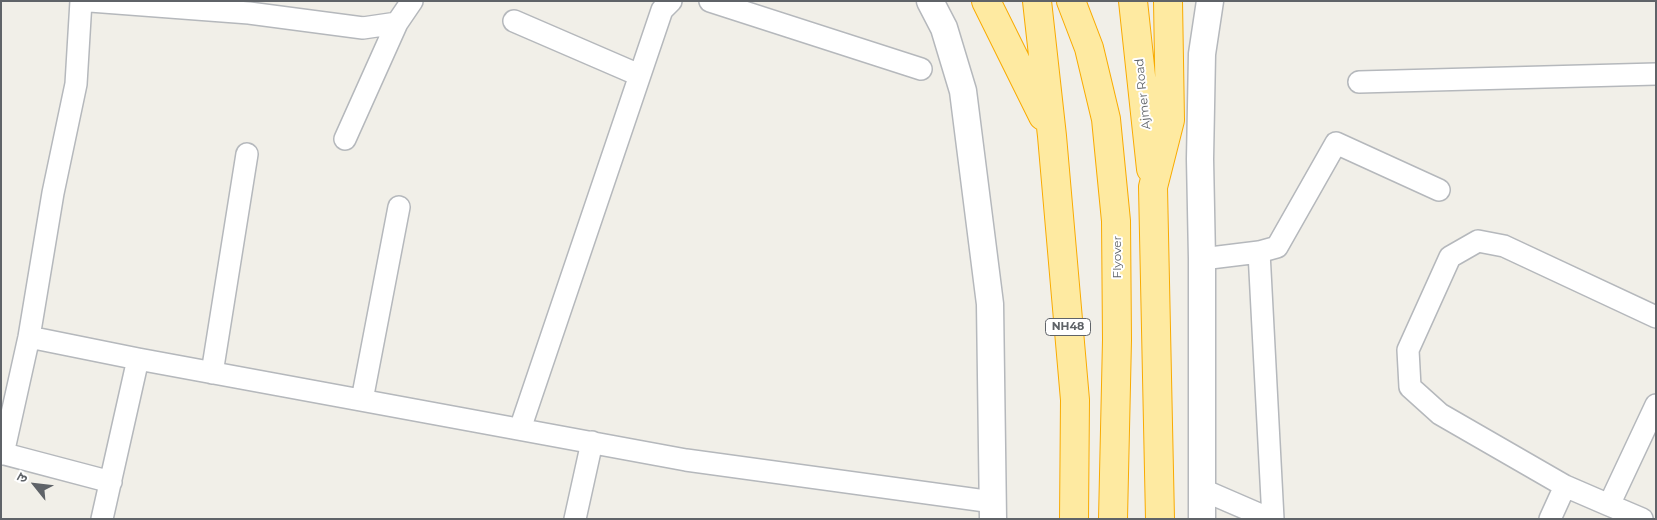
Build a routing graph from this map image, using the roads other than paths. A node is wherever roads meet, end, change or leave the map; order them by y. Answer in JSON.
{"nodes":[{"id":1,"x":81,"y":1,"type":"edge"},
{"id":2,"x":90,"y":1,"type":"edge"},
{"id":3,"x":412,"y":1,"type":"edge"},
{"id":4,"x":671,"y":1,"type":"edge"},
{"id":5,"x":710,"y":1,"type":"edge"},
{"id":6,"x":930,"y":1,"type":"edge"},
{"id":7,"x":986,"y":1,"type":"edge"},
{"id":8,"x":1037,"y":1,"type":"edge"},
{"id":9,"x":1071,"y":1,"type":"edge"},
{"id":10,"x":1133,"y":1,"type":"edge"},
{"id":11,"x":1168,"y":1,"type":"edge"},
{"id":12,"x":1210,"y":1,"type":"edge"},
{"id":13,"x":514,"y":21,"type":"dead end"},
{"id":14,"x":397,"y":23,"type":"junction"},
{"id":15,"x":921,"y":69,"type":"dead end"},
{"id":16,"x":1656,"y":74,"type":"edge"},
{"id":17,"x":639,"y":75,"type":"junction"},
{"id":18,"x":1359,"y":82,"type":"dead end"},
{"id":19,"x":1052,"y":136,"type":"junction"},
{"id":20,"x":345,"y":139,"type":"dead end"},
{"id":21,"x":247,"y":154,"type":"dead end"},
{"id":22,"x":1153,"y":187,"type":"junction"},
{"id":23,"x":1439,"y":190,"type":"dead end"},
{"id":24,"x":399,"y":208,"type":"dead end"},
{"id":25,"x":1259,"y":252,"type":"junction"},
{"id":26,"x":1202,"y":259,"type":"junction"},
{"id":27,"x":1656,"y":317,"type":"edge"},
{"id":28,"x":29,"y":337,"type":"junction"},
{"id":29,"x":138,"y":359,"type":"junction"},
{"id":30,"x":212,"y":372,"type":"junction"},
{"id":31,"x":362,"y":400,"type":"junction"},
{"id":32,"x":1656,"y":405,"type":"edge"},
{"id":33,"x":520,"y":429,"type":"junction"},
{"id":34,"x":592,"y":442,"type":"junction"},
{"id":35,"x":2,"y":454,"type":"edge"},
{"id":36,"x":110,"y":482,"type":"junction"},
{"id":37,"x":1565,"y":486,"type":"junction"},
{"id":38,"x":1202,"y":490,"type":"junction"},
{"id":39,"x":1609,"y":505,"type":"junction"},
{"id":40,"x":993,"y":511,"type":"edge"},
{"id":41,"x":102,"y":519,"type":"edge"},
{"id":42,"x":575,"y":519,"type":"edge"},
{"id":43,"x":1074,"y":519,"type":"edge"},
{"id":44,"x":1113,"y":519,"type":"edge"},
{"id":45,"x":1160,"y":519,"type":"edge"},
{"id":46,"x":1202,"y":519,"type":"edge"},
{"id":47,"x":1271,"y":519,"type":"edge"},
{"id":48,"x":1550,"y":519,"type":"edge"},
{"id":49,"x":1642,"y":519,"type":"edge"}],
"edges":[{"from":1,"to":28,"type":"street"},
{"from":2,"to":14,"type":"street"},
{"from":3,"to":14,"type":"street"},
{"from":4,"to":17,"type":"street"},
{"from":5,"to":15,"type":"street"},
{"from":6,"to":40,"type":"street"},
{"from":7,"to":19,"type":"highway","number":"NH48"},
{"from":8,"to":19,"type":"highway"},
{"from":9,"to":44,"type":"highway","name":"Flyover"},
{"from":10,"to":22,"type":"highway","name":"Ajmer Road"},
{"from":11,"to":22,"type":"highway"},
{"from":12,"to":26,"type":"street"},
{"from":13,"to":17,"type":"street"},
{"from":14,"to":20,"type":"street"},
{"from":16,"to":18,"type":"street"},
{"from":17,"to":33,"type":"street"},
{"from":19,"to":43,"type":"highway","number":"NH48"},
{"from":21,"to":30,"type":"street"},
{"from":22,"to":45,"type":"highway"},
{"from":23,"to":25,"type":"street"},
{"from":24,"to":31,"type":"street"},
{"from":25,"to":26,"type":"street"},
{"from":25,"to":47,"type":"street"},
{"from":26,"to":38,"type":"street"},
{"from":27,"to":37,"type":"street"},
{"from":28,"to":29,"type":"street"},
{"from":28,"to":35,"type":"street"},
{"from":29,"to":30,"type":"street"},
{"from":29,"to":36,"type":"street"},
{"from":30,"to":31,"type":"street"},
{"from":31,"to":33,"type":"street"},
{"from":32,"to":39,"type":"street"},
{"from":33,"to":34,"type":"street"},
{"from":34,"to":40,"type":"street"},
{"from":34,"to":42,"type":"street"},
{"from":35,"to":36,"type":"street"},
{"from":36,"to":41,"type":"street"},
{"from":37,"to":39,"type":"street"},
{"from":37,"to":48,"type":"street"},
{"from":38,"to":46,"type":"street"},
{"from":38,"to":47,"type":"street"},
{"from":39,"to":49,"type":"street"}]}
